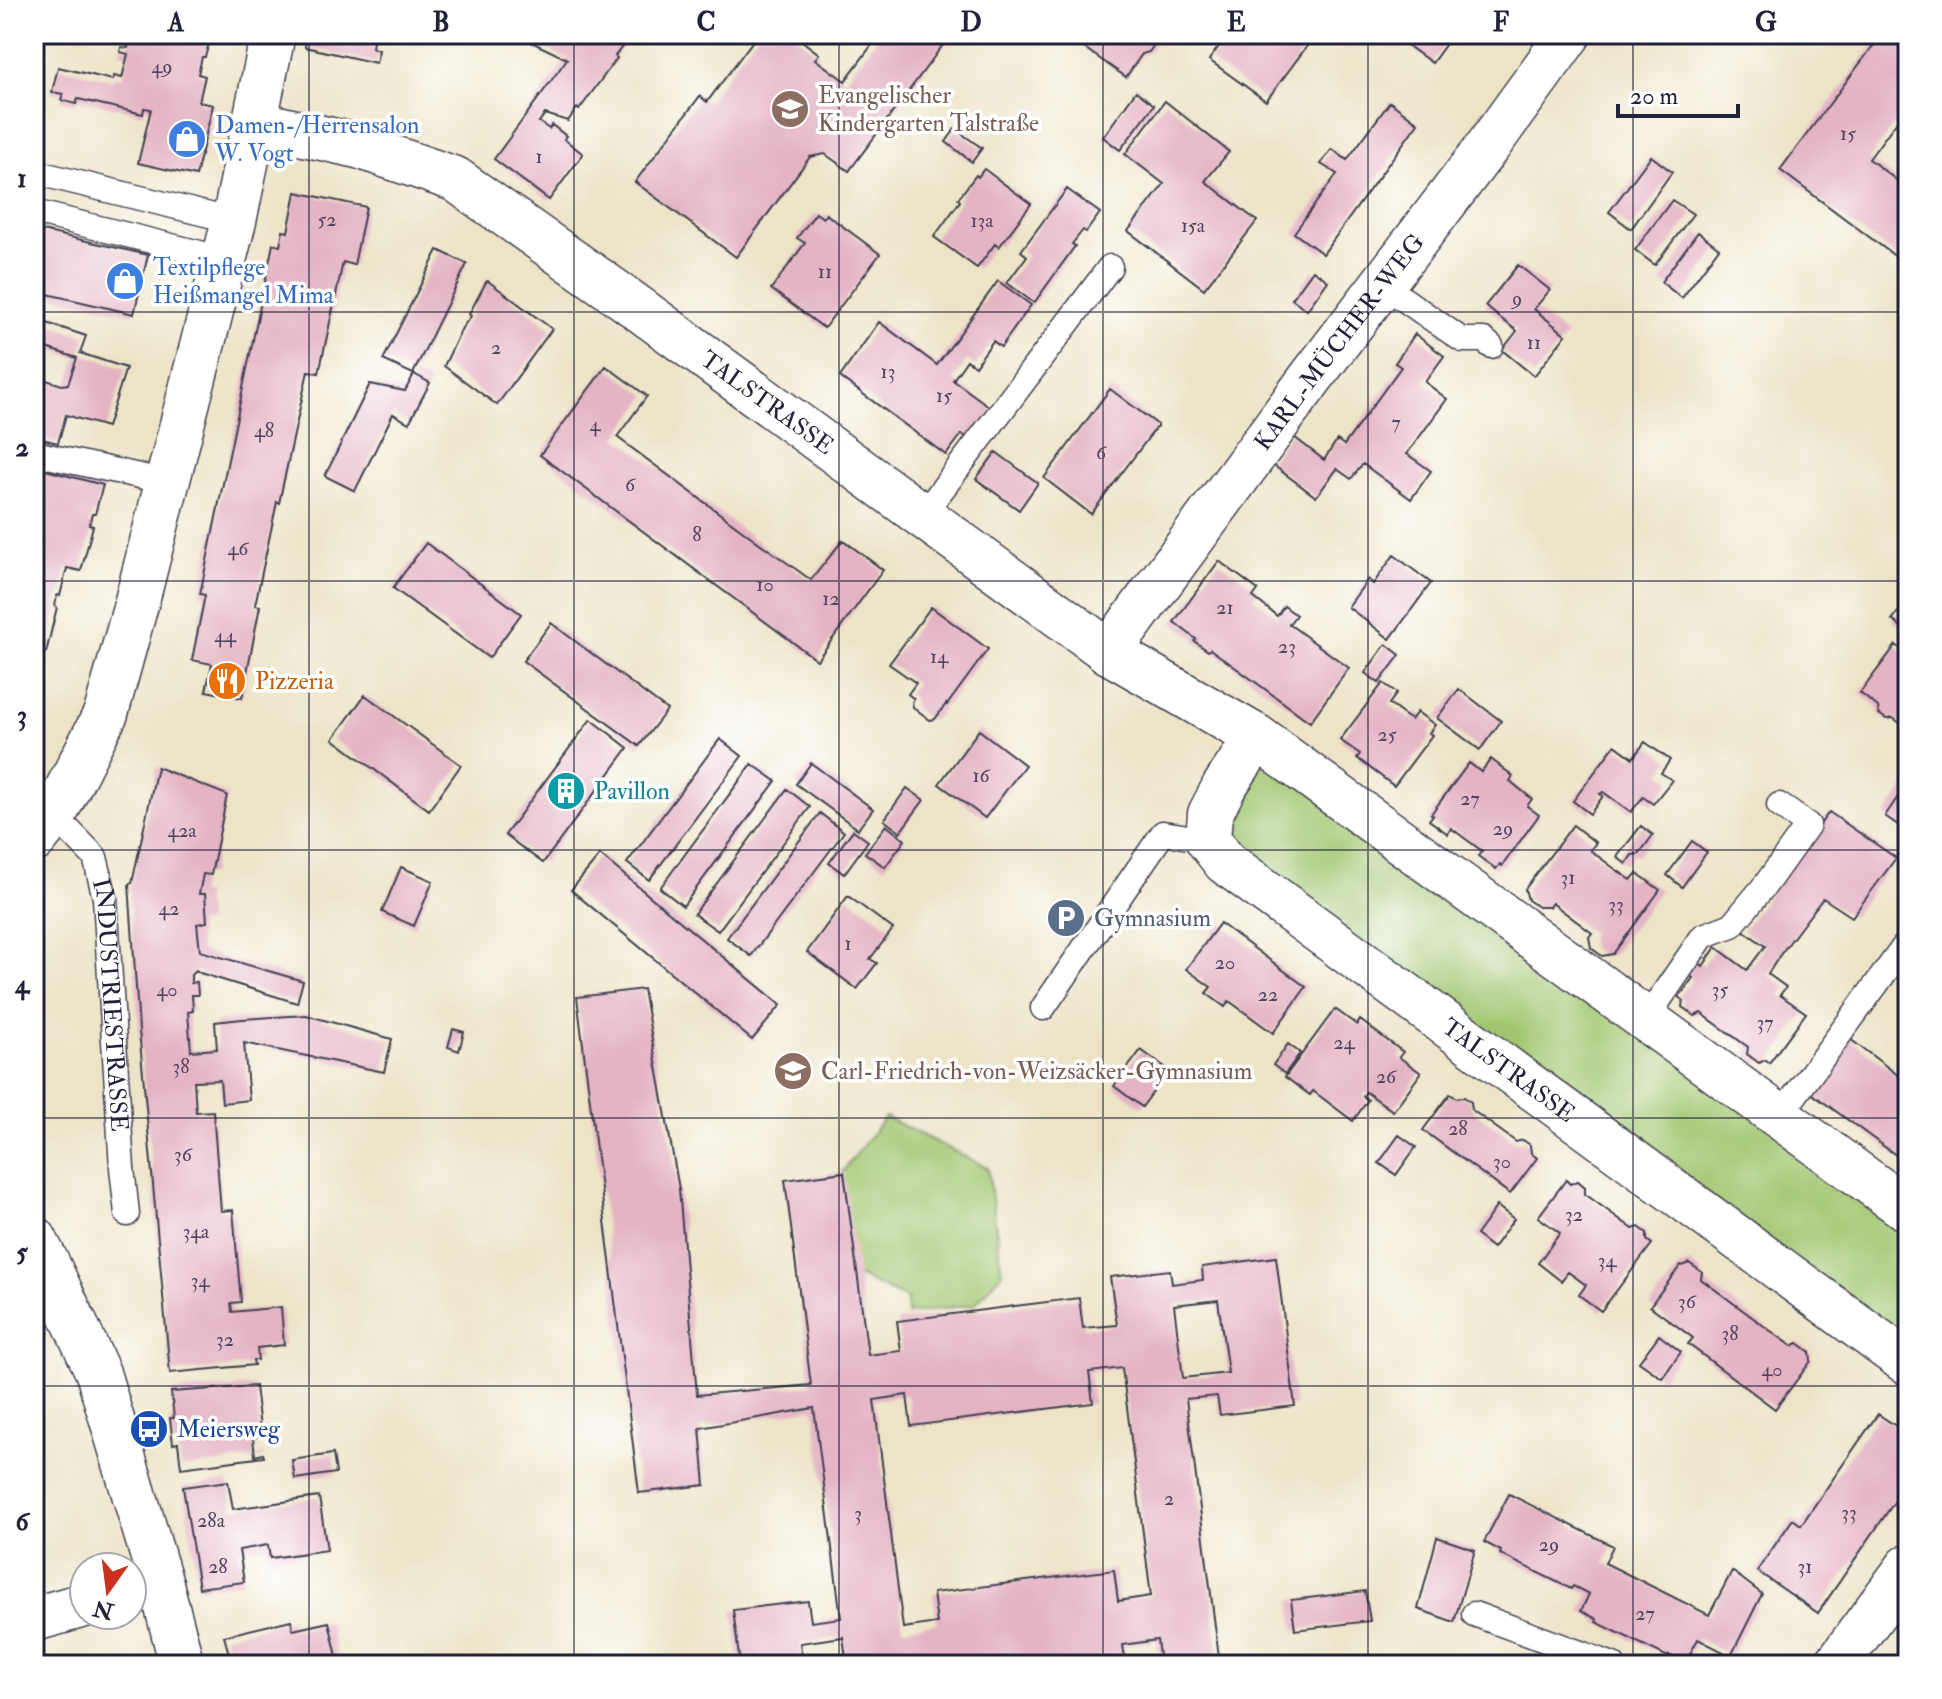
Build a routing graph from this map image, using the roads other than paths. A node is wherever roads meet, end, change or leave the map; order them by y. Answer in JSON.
{"nodes":[{"id":1,"x":273,"y":34,"type":"edge"},
{"id":2,"x":1569,"y":34,"type":"edge"},
{"id":3,"x":255,"y":123,"type":"junction"},
{"id":4,"x":34,"y":172,"type":"edge"},
{"id":5,"x":34,"y":212,"type":"edge"},
{"id":6,"x":229,"y":240,"type":"junction"},
{"id":7,"x":1110,"y":267,"type":"dead end"},
{"id":8,"x":1382,"y":284,"type":"junction"},
{"id":9,"x":1491,"y":346,"type":"dead end"},
{"id":10,"x":34,"y":453,"type":"edge"},
{"id":11,"x":167,"y":482,"type":"junction"},
{"id":12,"x":922,"y":516,"type":"junction"},
{"id":13,"x":1109,"y":652,"type":"junction"},
{"id":14,"x":1257,"y":737,"type":"junction"},
{"id":15,"x":1779,"y":805,"type":"dead end"},
{"id":16,"x":44,"y":827,"type":"edge"},
{"id":17,"x":1208,"y":840,"type":"junction"},
{"id":18,"x":1908,"y":941,"type":"edge"},
{"id":19,"x":1043,"y":1008,"type":"dead end"},
{"id":20,"x":1646,"y":1019,"type":"junction"},
{"id":21,"x":1780,"y":1116,"type":"junction"},
{"id":22,"x":1908,"y":1210,"type":"edge"},
{"id":23,"x":127,"y":1214,"type":"dead end"},
{"id":24,"x":34,"y":1238,"type":"edge"},
{"id":25,"x":1908,"y":1363,"type":"edge"},
{"id":26,"x":138,"y":1551,"type":"edge"},
{"id":27,"x":1908,"y":1567,"type":"edge"},
{"id":28,"x":148,"y":1592,"type":"edge"},
{"id":29,"x":68,"y":1609,"type":"edge"},
{"id":30,"x":1474,"y":1614,"type":"dead end"},
{"id":31,"x":34,"y":1619,"type":"edge"},
{"id":32,"x":182,"y":1665,"type":"edge"},
{"id":33,"x":1613,"y":1665,"type":"edge"},
{"id":34,"x":1836,"y":1665,"type":"edge"}],
"edges":[{"from":1,"to":3,"type":"street","name":"INDUSTRIESTRASSE"},
{"from":2,"to":8,"type":"street","name":"KARL-MÜCHER-WEG"},
{"from":3,"to":6,"type":"street","name":"INDUSTRIESTRASSE"},
{"from":3,"to":12,"type":"street","name":"TALSTRASSE"},
{"from":4,"to":6,"type":"lane"},
{"from":5,"to":6,"type":"lane"},
{"from":6,"to":11,"type":"street","name":"INDUSTRIESTRASSE"},
{"from":7,"to":12,"type":"lane"},
{"from":8,"to":9,"type":"lane"},
{"from":8,"to":13,"type":"street","name":"KARL-MÜCHER-WEG"},
{"from":10,"to":11,"type":"lane"},
{"from":11,"to":16,"type":"street","name":"INDUSTRIESTRASSE"},
{"from":12,"to":13,"type":"street","name":"TALSTRASSE"},
{"from":13,"to":14,"type":"street","name":"TALSTRASSE"},
{"from":14,"to":17,"type":"street"},
{"from":14,"to":20,"type":"street","name":"TALSTRASSE"},
{"from":15,"to":20,"type":"lane"},
{"from":16,"to":23,"type":"lane","name":"INDUSTRIESTRASSE"},
{"from":17,"to":19,"type":"lane"},
{"from":17,"to":25,"type":"street","name":"TALSTRASSE"},
{"from":18,"to":21,"type":"lane"},
{"from":20,"to":21,"type":"street","name":"TALSTRASSE"},
{"from":21,"to":22,"type":"street","name":"TALSTRASSE"},
{"from":24,"to":26,"type":"street"},
{"from":27,"to":34,"type":"street"},
{"from":28,"to":32,"type":"street"},
{"from":29,"to":31,"type":"street"},
{"from":30,"to":33,"type":"lane"}]}
